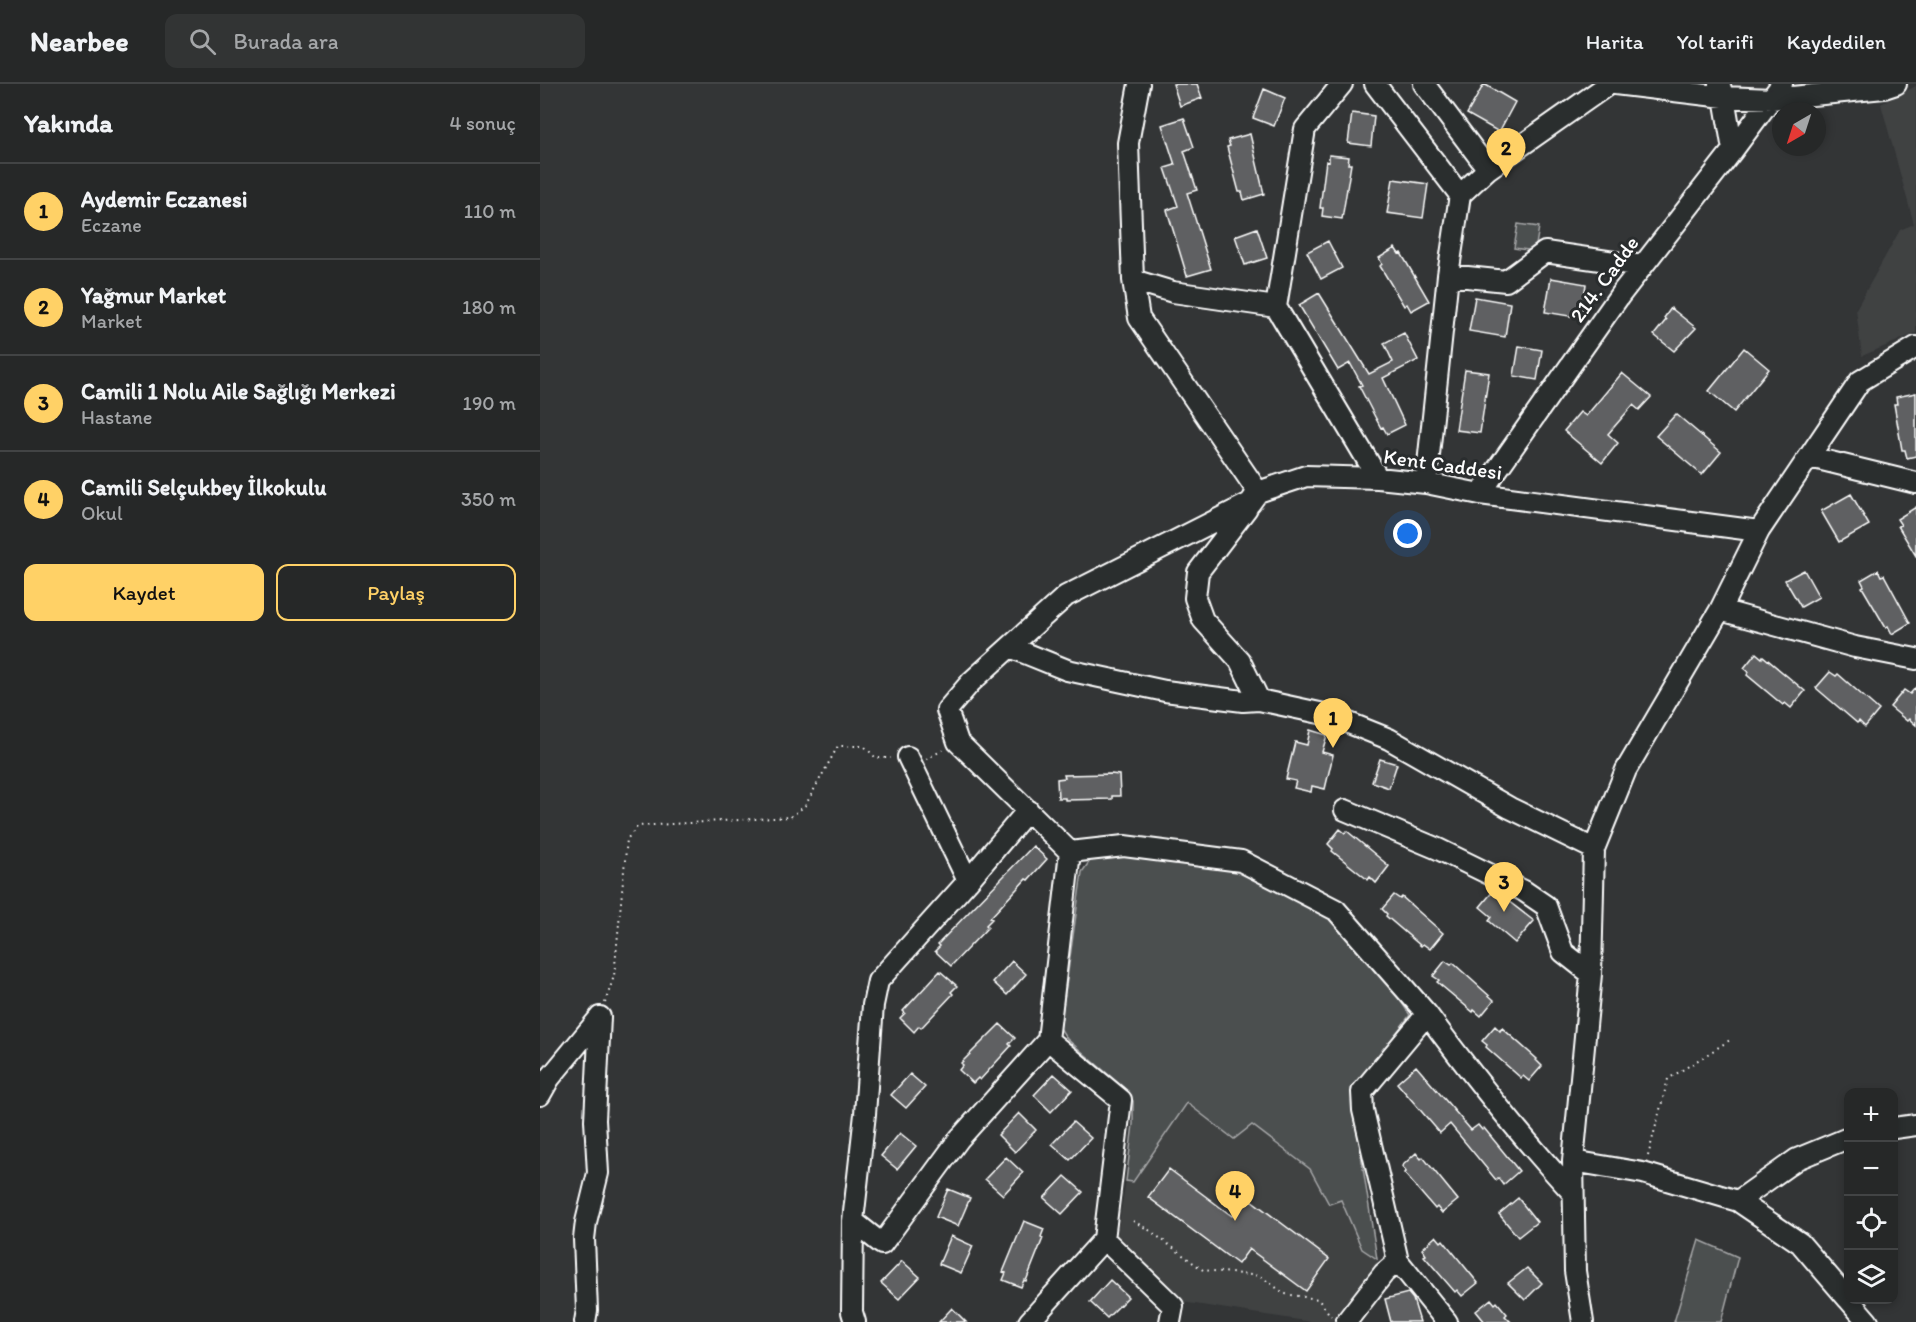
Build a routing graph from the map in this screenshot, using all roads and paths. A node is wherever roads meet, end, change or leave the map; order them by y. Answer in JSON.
{"nodes":[{"id":1,"x":1139,"y":84,"type":"edge"},
{"id":2,"x":1342,"y":84,"type":"edge"},
{"id":3,"x":1375,"y":84,"type":"edge"},
{"id":4,"x":1424,"y":84,"type":"edge"},
{"id":5,"x":1609,"y":84,"type":"edge"},
{"id":6,"x":1615,"y":84,"type":"edge"},
{"id":7,"x":1887,"y":85,"type":"edge"},
{"id":8,"x":1721,"y":91,"type":"edge"},
{"id":9,"x":1777,"y":92,"type":"edge"},
{"id":10,"x":1733,"y":150,"type":"junction"},
{"id":11,"x":1488,"y":170,"type":"junction"},
{"id":12,"x":1460,"y":195,"type":"junction"},
{"id":13,"x":1642,"y":266,"type":"junction"},
{"id":14,"x":1448,"y":275,"type":"junction"},
{"id":15,"x":1133,"y":280,"type":"junction"},
{"id":16,"x":1276,"y":307,"type":"junction"},
{"id":17,"x":1916,"y":347,"type":"edge"},
{"id":18,"x":1810,"y":457,"type":"junction"},
{"id":19,"x":1378,"y":477,"type":"junction"},
{"id":20,"x":1426,"y":483,"type":"junction"},
{"id":21,"x":1916,"y":483,"type":"edge"},
{"id":22,"x":1480,"y":494,"type":"junction"},
{"id":23,"x":1254,"y":498,"type":"junction"},
{"id":24,"x":1758,"y":531,"type":"junction"},
{"id":25,"x":1720,"y":610,"type":"junction"},
{"id":26,"x":1010,"y":647,"type":"junction"},
{"id":27,"x":1916,"y":659,"type":"edge"},
{"id":28,"x":1259,"y":700,"type":"junction"},
{"id":29,"x":958,"y":742,"type":"junction"},
{"id":30,"x":908,"y":757,"type":"junction"},
{"id":31,"x":1028,"y":810,"type":"junction"},
{"id":32,"x":1345,"y":810,"type":"dead end"},
{"id":33,"x":1594,"y":849,"type":"junction"},
{"id":34,"x":1070,"y":852,"type":"junction"},
{"id":35,"x":968,"y":881,"type":"junction"},
{"id":36,"x":1591,"y":974,"type":"junction"},
{"id":37,"x":1426,"y":1014,"type":"junction"},
{"id":38,"x":600,"y":1017,"type":"junction"},
{"id":39,"x":1048,"y":1040,"type":"junction"},
{"id":40,"x":1730,"y":1040,"type":"dead end"},
{"id":41,"x":540,"y":1095,"type":"edge"},
{"id":42,"x":1916,"y":1125,"type":"edge"},
{"id":43,"x":1898,"y":1127,"type":"edge"},
{"id":44,"x":1844,"y":1140,"type":"edge"},
{"id":45,"x":1573,"y":1161,"type":"junction"},
{"id":46,"x":1643,"y":1173,"type":"junction"},
{"id":47,"x":1572,"y":1191,"type":"junction"},
{"id":48,"x":1738,"y":1201,"type":"junction"},
{"id":49,"x":853,"y":1221,"type":"junction"},
{"id":50,"x":1133,"y":1221,"type":"dead end"},
{"id":51,"x":1104,"y":1239,"type":"junction"},
{"id":52,"x":1398,"y":1262,"type":"junction"},
{"id":53,"x":1844,"y":1293,"type":"edge"},
{"id":54,"x":1853,"y":1304,"type":"edge"},
{"id":55,"x":1340,"y":1320,"type":"edge"},
{"id":56,"x":585,"y":1322,"type":"edge"},
{"id":57,"x":855,"y":1322,"type":"edge"},
{"id":58,"x":1029,"y":1322,"type":"edge"},
{"id":59,"x":1170,"y":1322,"type":"edge"},
{"id":60,"x":1448,"y":1322,"type":"edge"},
{"id":61,"x":1583,"y":1322,"type":"edge"},
{"id":62,"x":1868,"y":1322,"type":"edge"}],
"edges":[{"from":1,"to":15,"type":"street"},
{"from":2,"to":16,"type":"street"},
{"from":3,"to":12,"type":"street"},
{"from":4,"to":11,"type":"street"},
{"from":5,"to":11,"type":"street"},
{"from":6,"to":8,"type":"street"},
{"from":7,"to":9,"type":"street"},
{"from":8,"to":9,"type":"street"},
{"from":8,"to":10,"type":"street"},
{"from":9,"to":10,"type":"street","name":"214. Cadde"},
{"from":10,"to":13,"type":"street","name":"214. Cadde"},
{"from":11,"to":12,"type":"street"},
{"from":12,"to":14,"type":"street"},
{"from":13,"to":14,"type":"street"},
{"from":13,"to":22,"type":"street","name":"214. Cadde"},
{"from":14,"to":20,"type":"street"},
{"from":15,"to":16,"type":"street"},
{"from":15,"to":23,"type":"street"},
{"from":16,"to":19,"type":"street"},
{"from":17,"to":18,"type":"street"},
{"from":18,"to":21,"type":"street"},
{"from":18,"to":24,"type":"street"},
{"from":19,"to":20,"type":"street","name":"Kent Caddesi"},
{"from":19,"to":23,"type":"street","name":"Kent Caddesi"},
{"from":20,"to":22,"type":"street","name":"Kent Caddesi"},
{"from":22,"to":24,"type":"street","name":"Kent Caddesi"},
{"from":23,"to":26,"type":"street","name":"Kent Caddesi"},
{"from":23,"to":28,"type":"street"},
{"from":24,"to":25,"type":"street"},
{"from":25,"to":27,"type":"street"},
{"from":25,"to":33,"type":"street"},
{"from":26,"to":28,"type":"street"},
{"from":26,"to":29,"type":"street","name":"Kent Caddesi"},
{"from":28,"to":33,"type":"street"},
{"from":29,"to":30,"type":"path"},
{"from":29,"to":31,"type":"street"},
{"from":30,"to":35,"type":"street"},
{"from":30,"to":38,"type":"path"},
{"from":31,"to":34,"type":"street"},
{"from":31,"to":35,"type":"street"},
{"from":32,"to":36,"type":"street"},
{"from":33,"to":36,"type":"street"},
{"from":34,"to":37,"type":"street"},
{"from":34,"to":39,"type":"street"},
{"from":35,"to":49,"type":"street"},
{"from":36,"to":45,"type":"street"},
{"from":37,"to":47,"type":"street"},
{"from":37,"to":52,"type":"street"},
{"from":38,"to":41,"type":"street"},
{"from":38,"to":56,"type":"street"},
{"from":39,"to":49,"type":"street"},
{"from":39,"to":51,"type":"street"},
{"from":40,"to":46,"type":"path"},
{"from":42,"to":43,"type":"street"},
{"from":44,"to":48,"type":"street"},
{"from":45,"to":46,"type":"street"},
{"from":45,"to":47,"type":"street"},
{"from":46,"to":48,"type":"street"},
{"from":47,"to":61,"type":"street"},
{"from":48,"to":53,"type":"street"},
{"from":49,"to":57,"type":"street"},
{"from":50,"to":55,"type":"path"},
{"from":51,"to":58,"type":"street"},
{"from":51,"to":59,"type":"street"},
{"from":52,"to":55,"type":"street"},
{"from":52,"to":60,"type":"street"},
{"from":54,"to":62,"type":"street"}]}
